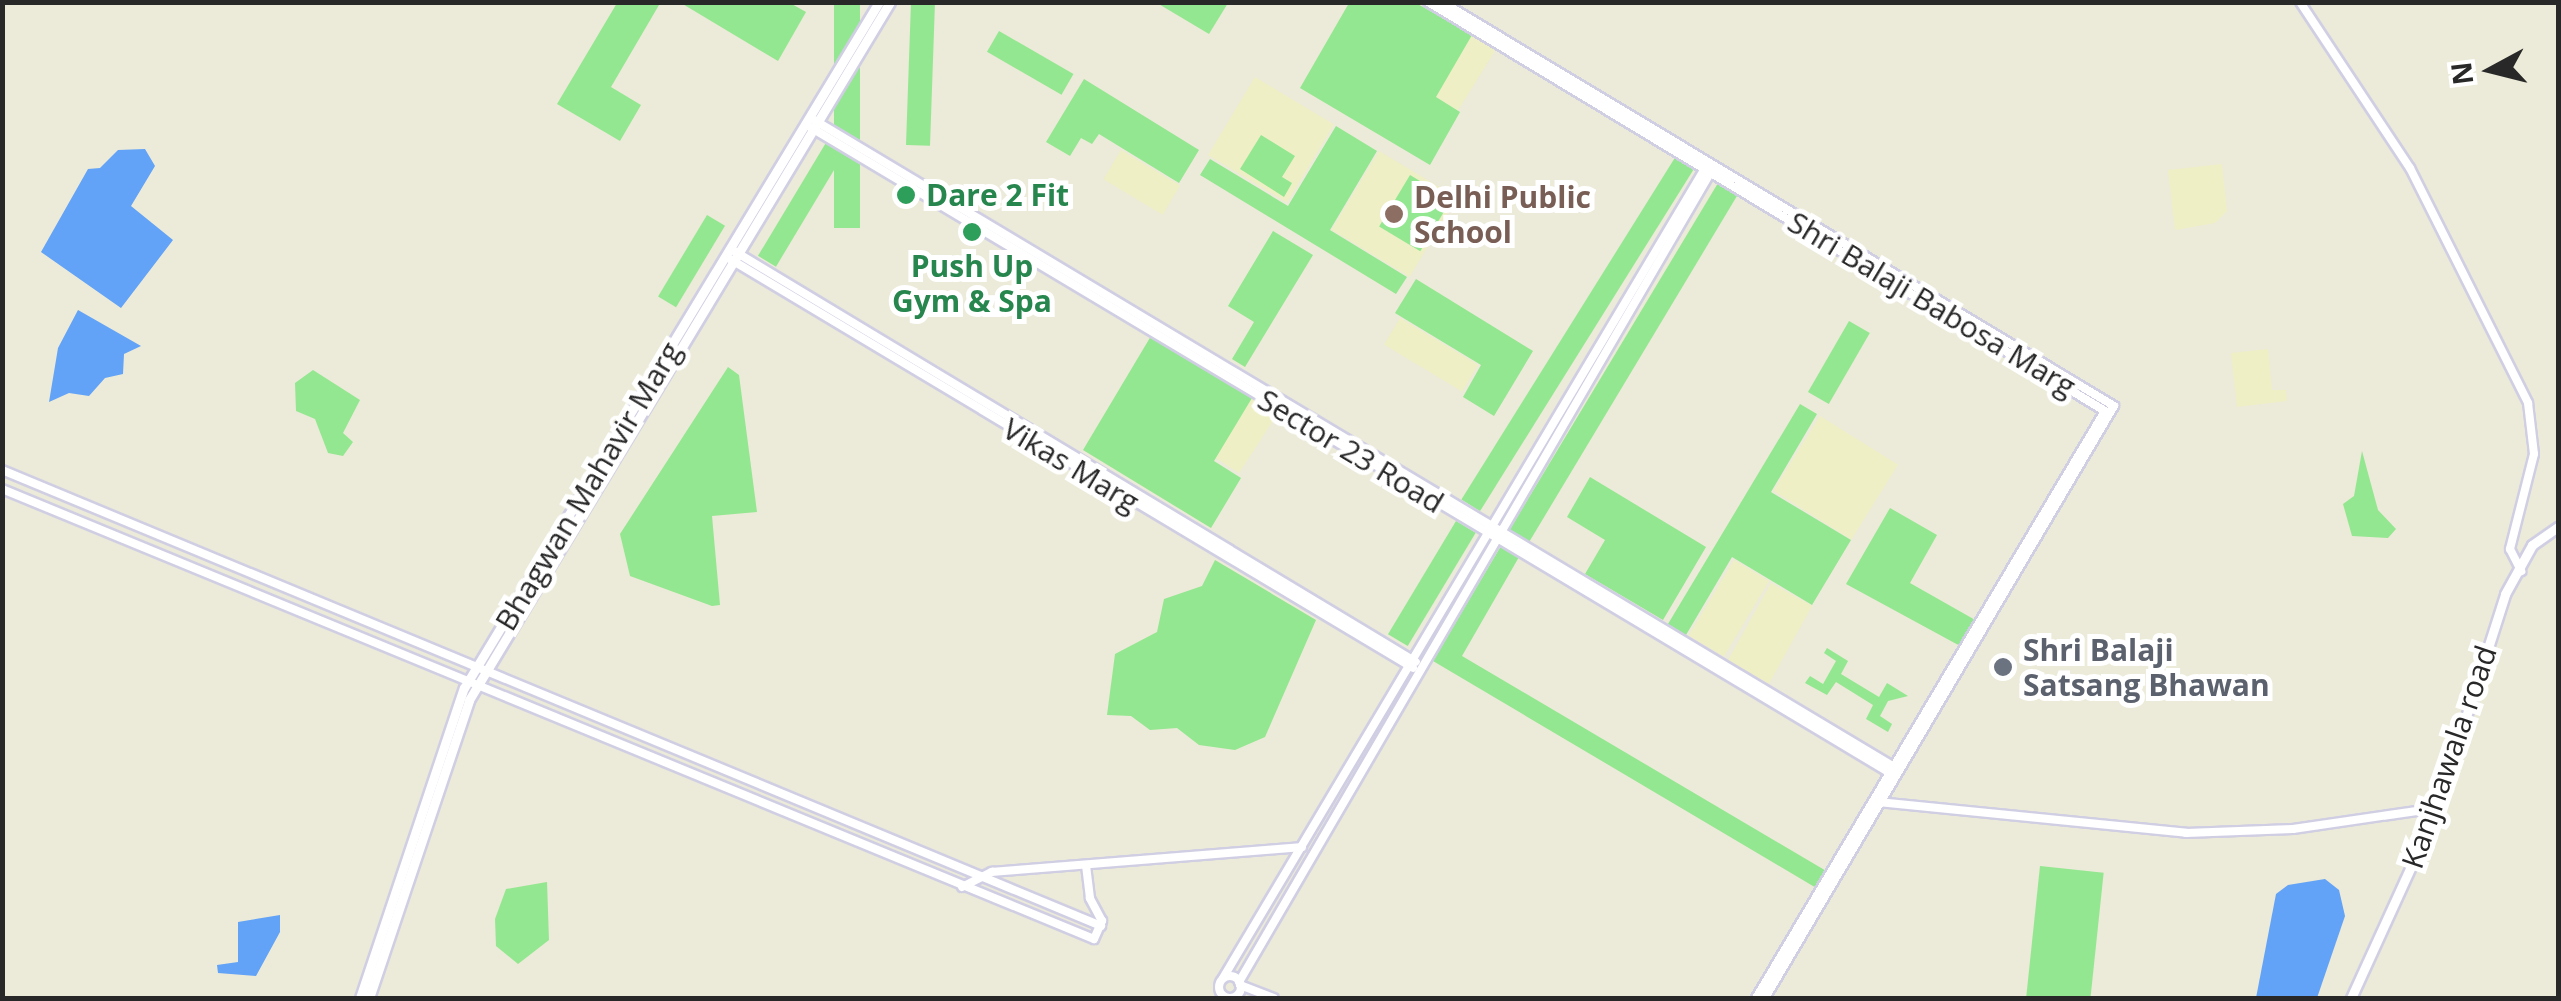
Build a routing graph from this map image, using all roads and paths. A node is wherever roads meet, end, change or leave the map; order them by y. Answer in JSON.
{"nodes":[{"id":1,"x":879,"y":2,"type":"edge"},
{"id":2,"x":890,"y":2,"type":"edge"},
{"id":3,"x":1428,"y":2,"type":"edge"},
{"id":4,"x":1442,"y":2,"type":"edge"},
{"id":5,"x":2300,"y":2,"type":"edge"},
{"id":6,"x":812,"y":123,"type":"junction"},
{"id":7,"x":1709,"y":168,"type":"junction"},
{"id":8,"x":733,"y":255,"type":"junction"},
{"id":9,"x":2,"y":470,"type":"edge"},
{"id":10,"x":2,"y":489,"type":"edge"},
{"id":11,"x":2558,"y":530,"type":"edge"},
{"id":12,"x":1494,"y":532,"type":"junction"},
{"id":13,"x":2519,"y":570,"type":"junction"},
{"id":14,"x":1415,"y":665,"type":"junction"},
{"id":15,"x":482,"y":669,"type":"junction"},
{"id":16,"x":473,"y":683,"type":"junction"},
{"id":17,"x":1895,"y":771,"type":"junction"},
{"id":18,"x":1878,"y":802,"type":"junction"},
{"id":19,"x":2437,"y":808,"type":"junction"},
{"id":20,"x":835,"y":819,"type":"junction"},
{"id":21,"x":830,"y":831,"type":"junction"},
{"id":22,"x":1301,"y":846,"type":"junction"},
{"id":23,"x":1310,"y":851,"type":"junction"},
{"id":24,"x":1086,"y":867,"type":"junction"},
{"id":25,"x":980,"y":877,"type":"junction"},
{"id":26,"x":962,"y":887,"type":"junction"},
{"id":27,"x":1100,"y":926,"type":"junction"},
{"id":28,"x":1231,"y":964,"type":"junction"},
{"id":29,"x":1243,"y":968,"type":"junction"},
{"id":30,"x":1224,"y":978,"type":"junction"},
{"id":31,"x":1240,"y":984,"type":"junction"},
{"id":32,"x":360,"y":998,"type":"edge"},
{"id":33,"x":368,"y":998,"type":"edge"},
{"id":34,"x":1230,"y":998,"type":"edge"},
{"id":35,"x":1274,"y":998,"type":"edge"},
{"id":36,"x":1756,"y":998,"type":"edge"},
{"id":37,"x":1765,"y":998,"type":"edge"},
{"id":38,"x":2354,"y":998,"type":"edge"}],
"edges":[{"from":1,"to":6,"type":"main road","name":"Bhagwan Mahavir Marg"},
{"from":2,"to":6,"type":"main road"},
{"from":3,"to":7,"type":"street","name":"Shri Balaji Babosa Marg"},
{"from":4,"to":7,"type":"street","name":"Shri Balaji Babosa Marg"},
{"from":5,"to":13,"type":"street"},
{"from":6,"to":8,"type":"main road","name":"Bhagwan Mahavir Marg"},
{"from":6,"to":12,"type":"street","name":"Sector 23 Road"},
{"from":7,"to":12,"type":"street"},
{"from":7,"to":17,"type":"street","name":"Shri Balaji Babosa Marg"},
{"from":8,"to":14,"type":"street","name":"Vikas Marg"},
{"from":8,"to":15,"type":"main road","name":"Bhagwan Mahavir Marg"},
{"from":9,"to":15,"type":"street"},
{"from":10,"to":16,"type":"street"},
{"from":11,"to":13,"type":"main road","name":"Kanjhawala road"},
{"from":12,"to":14,"type":"street"},
{"from":12,"to":17,"type":"street","name":"Sector 23 Road"},
{"from":13,"to":19,"type":"main road","name":"Kanjhawala road"},
{"from":13,"to":38,"type":"main road","name":"Kanjhawala road"},
{"from":14,"to":22,"type":"street"},
{"from":14,"to":23,"type":"street"},
{"from":15,"to":16,"type":"main road","name":"Bhagwan Mahavir Marg"},
{"from":15,"to":20,"type":"street"},
{"from":16,"to":21,"type":"street"},
{"from":16,"to":32,"type":"main road","name":"Bhagwan Mahavir Marg"},
{"from":16,"to":33,"type":"main road","name":"Bhagwan Mahavir Marg"},
{"from":17,"to":18,"type":"street","name":"Shri Balaji Babosa Marg"},
{"from":18,"to":19,"type":"street"},
{"from":18,"to":36,"type":"street","name":"Shri Balaji Babosa Marg"},
{"from":18,"to":37,"type":"street","name":"Shri Balaji Babosa Marg"},
{"from":19,"to":38,"type":"main road","name":"Kanjhawala road"},
{"from":20,"to":21,"type":"street"},
{"from":20,"to":25,"type":"street"},
{"from":21,"to":26,"type":"street"},
{"from":22,"to":23,"type":"street"},
{"from":22,"to":24,"type":"street"},
{"from":22,"to":28,"type":"street"},
{"from":23,"to":29,"type":"street"},
{"from":24,"to":25,"type":"street"},
{"from":24,"to":27,"type":"street"},
{"from":25,"to":26,"type":"street"},
{"from":25,"to":27,"type":"street"},
{"from":26,"to":27,"type":"street"},
{"from":28,"to":29,"type":"street"},
{"from":28,"to":30,"type":"street"},
{"from":29,"to":31,"type":"street"},
{"from":30,"to":31,"type":"street"},
{"from":30,"to":34,"type":"street"},
{"from":31,"to":34,"type":"street"},
{"from":31,"to":35,"type":"street"}]}
